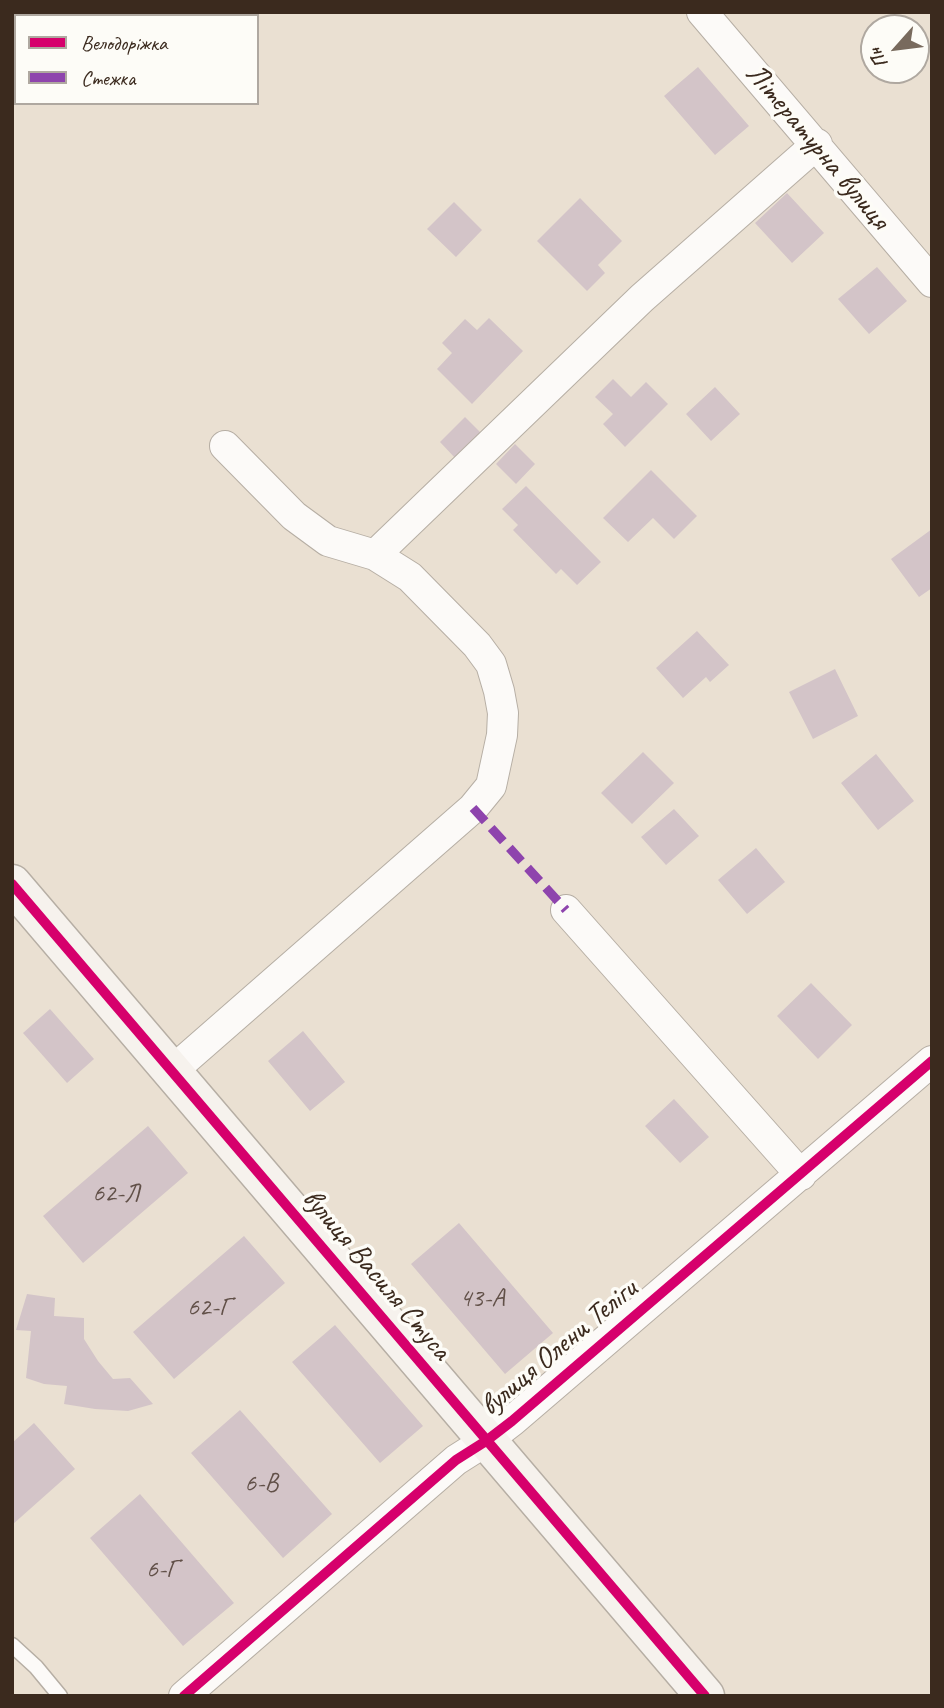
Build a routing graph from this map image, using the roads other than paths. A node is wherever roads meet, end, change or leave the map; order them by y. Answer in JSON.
{"nodes":[{"id":1,"x":702,"y":12,"type":"edge"},
{"id":2,"x":817,"y":144,"type":"junction"},
{"id":3,"x":932,"y":282,"type":"edge"},
{"id":4,"x":225,"y":446,"type":"dead end"},
{"id":5,"x":375,"y":555,"type":"junction"},
{"id":6,"x":12,"y":884,"type":"edge"},
{"id":7,"x":566,"y":910,"type":"dead end"},
{"id":8,"x":932,"y":1061,"type":"edge"},
{"id":9,"x":171,"y":1072,"type":"junction"},
{"id":10,"x":801,"y":1175,"type":"junction"},
{"id":11,"x":486,"y":1441,"type":"junction"},
{"id":12,"x":12,"y":1645,"type":"edge"},
{"id":13,"x":60,"y":1696,"type":"edge"},
{"id":14,"x":184,"y":1696,"type":"edge"},
{"id":15,"x":705,"y":1696,"type":"edge"}],
"edges":[{"from":1,"to":2,"type":"street","name":"Літературна вулиця"},
{"from":2,"to":3,"type":"street","name":"Літературна вулиця"},
{"from":2,"to":5,"type":"street"},
{"from":4,"to":5,"type":"street"},
{"from":5,"to":9,"type":"street"},
{"from":6,"to":9,"type":"street","name":"вулиця Василя Стуса"},
{"from":7,"to":10,"type":"street"},
{"from":8,"to":10,"type":"street","name":"вулиця Олени Теліги"},
{"from":9,"to":11,"type":"street","name":"вулиця Василя Стуса"},
{"from":10,"to":11,"type":"street","name":"вулиця Олени Теліги"},
{"from":11,"to":14,"type":"street","name":"вулиця Олени Теліги"},
{"from":11,"to":15,"type":"street","name":"вулиця Василя Стуса"},
{"from":12,"to":13,"type":"lane"}]}
